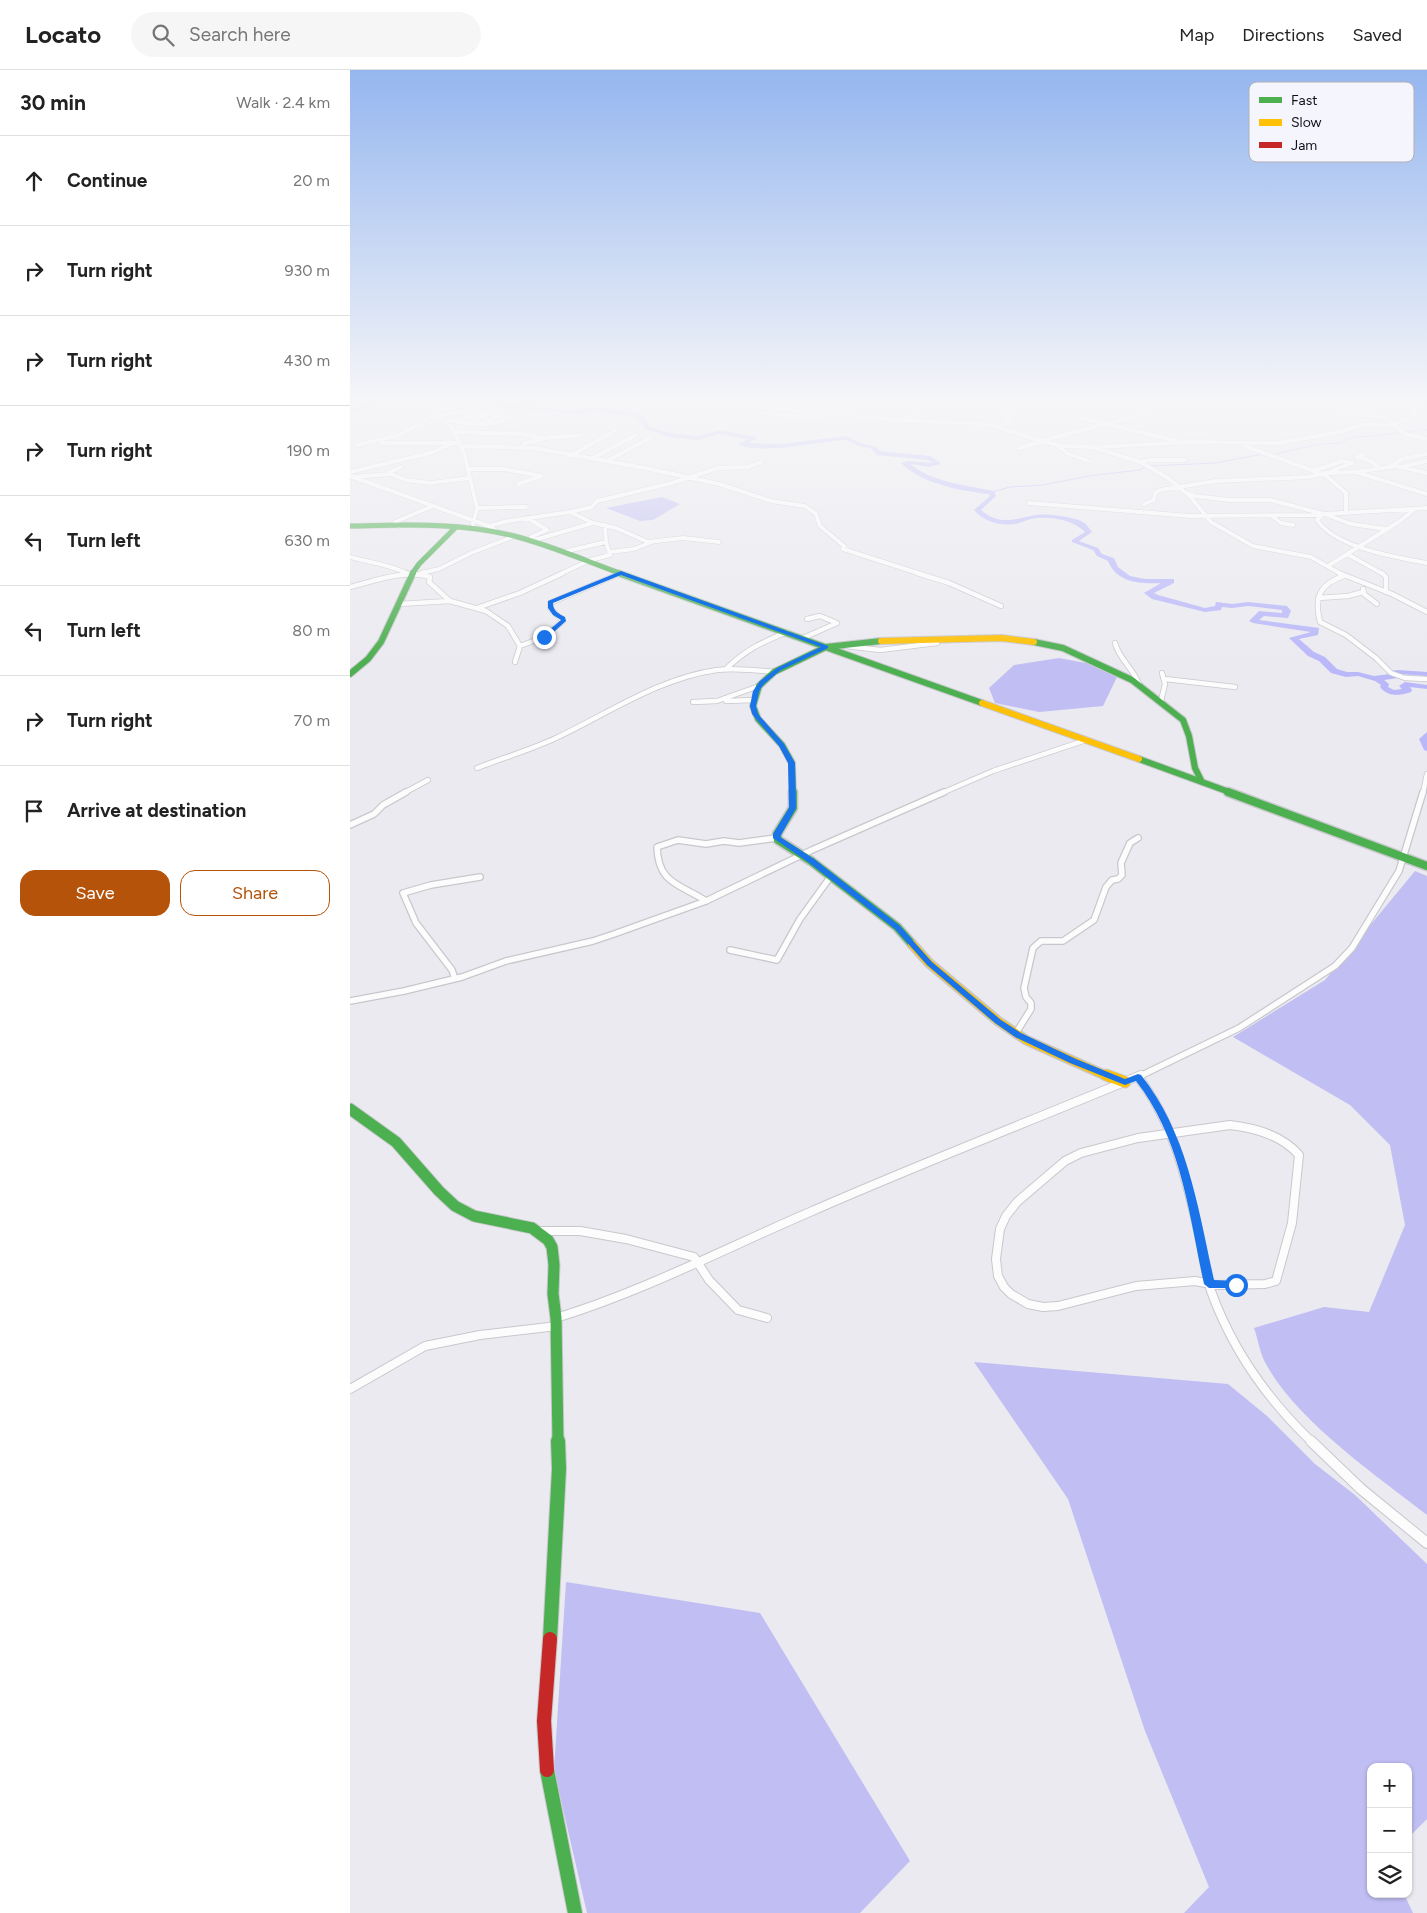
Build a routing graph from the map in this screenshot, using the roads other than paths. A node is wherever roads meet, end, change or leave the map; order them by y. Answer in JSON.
{"nodes":[{"id":1,"x":389,"y":490,"type":"edge"},
{"id":2,"x":472,"y":490,"type":"edge"},
{"id":3,"x":641,"y":490,"type":"edge"},
{"id":4,"x":739,"y":490,"type":"edge"},
{"id":5,"x":1157,"y":490,"type":"edge"},
{"id":6,"x":1182,"y":490,"type":"edge"},
{"id":7,"x":1343,"y":490,"type":"edge"},
{"id":8,"x":1414,"y":490,"type":"edge"},
{"id":9,"x":1427,"y":494,"type":"edge"},
{"id":10,"x":1189,"y":495,"type":"junction"},
{"id":11,"x":1030,"y":503,"type":"dead end"},
{"id":12,"x":1144,"y":504,"type":"dead end"},
{"id":13,"x":433,"y":506,"type":"junction"},
{"id":14,"x":526,"y":507,"type":"dead end"},
{"id":15,"x":477,"y":508,"type":"junction"},
{"id":16,"x":1427,"y":508,"type":"edge"},
{"id":17,"x":1416,"y":509,"type":"junction"},
{"id":18,"x":570,"y":512,"type":"junction"},
{"id":19,"x":1346,"y":513,"type":"junction"},
{"id":20,"x":1324,"y":514,"type":"junction"},
{"id":21,"x":1206,"y":516,"type":"junction"},
{"id":22,"x":1273,"y":516,"type":"junction"},
{"id":23,"x":527,"y":518,"type":"junction"},
{"id":24,"x":593,"y":522,"type":"junction"},
{"id":25,"x":473,"y":525,"type":"junction"},
{"id":26,"x":605,"y":525,"type":"junction"},
{"id":27,"x":1293,"y":525,"type":"dead end"},
{"id":28,"x":350,"y":526,"type":"edge"},
{"id":29,"x":399,"y":526,"type":"junction"},
{"id":30,"x":456,"y":527,"type":"junction"},
{"id":31,"x":492,"y":528,"type":"junction"},
{"id":32,"x":1386,"y":529,"type":"junction"},
{"id":33,"x":515,"y":536,"type":"junction"},
{"id":34,"x":529,"y":540,"type":"junction"},
{"id":35,"x":606,"y":542,"type":"junction"},
{"id":36,"x":653,"y":542,"type":"junction"},
{"id":37,"x":719,"y":542,"type":"dead end"},
{"id":38,"x":1360,"y":546,"type":"junction"},
{"id":39,"x":563,"y":552,"type":"junction"},
{"id":40,"x":610,"y":552,"type":"junction"},
{"id":41,"x":1347,"y":554,"type":"junction"},
{"id":42,"x":350,"y":557,"type":"edge"},
{"id":43,"x":588,"y":561,"type":"junction"},
{"id":44,"x":1427,"y":563,"type":"edge"},
{"id":45,"x":1328,"y":566,"type":"junction"},
{"id":46,"x":621,"y":573,"type":"junction"},
{"id":47,"x":414,"y":575,"type":"junction"},
{"id":48,"x":1344,"y":576,"type":"junction"},
{"id":49,"x":1367,"y":585,"type":"junction"},
{"id":50,"x":350,"y":587,"type":"edge"},
{"id":51,"x":1363,"y":592,"type":"junction"},
{"id":52,"x":1386,"y":592,"type":"junction"},
{"id":53,"x":1318,"y":598,"type":"junction"},
{"id":54,"x":450,"y":600,"type":"junction"},
{"id":55,"x":399,"y":604,"type":"junction"},
{"id":56,"x":1377,"y":604,"type":"dead end"},
{"id":57,"x":1001,"y":606,"type":"dead end"},
{"id":58,"x":476,"y":608,"type":"junction"},
{"id":59,"x":1427,"y":612,"type":"edge"},
{"id":60,"x":807,"y":619,"type":"dead end"},
{"id":61,"x":788,"y":632,"type":"junction"},
{"id":62,"x":803,"y":638,"type":"junction"},
{"id":63,"x":1115,"y":643,"type":"dead end"},
{"id":64,"x":520,"y":646,"type":"junction"},
{"id":65,"x":826,"y":647,"type":"junction"},
{"id":66,"x":516,"y":662,"type":"dead end"},
{"id":67,"x":727,"y":668,"type":"junction"},
{"id":68,"x":774,"y":672,"type":"junction"},
{"id":69,"x":1162,"y":673,"type":"dead end"},
{"id":70,"x":350,"y":674,"type":"edge"},
{"id":71,"x":1165,"y":679,"type":"junction"},
{"id":72,"x":1427,"y":679,"type":"edge"},
{"id":73,"x":1139,"y":684,"type":"junction"},
{"id":74,"x":759,"y":686,"type":"junction"},
{"id":75,"x":1236,"y":687,"type":"dead end"},
{"id":76,"x":754,"y":700,"type":"junction"},
{"id":77,"x":717,"y":701,"type":"junction"},
{"id":78,"x":1162,"y":701,"type":"junction"},
{"id":79,"x":693,"y":702,"type":"dead end"},
{"id":80,"x":1086,"y":740,"type":"junction"},
{"id":81,"x":477,"y":768,"type":"dead end"},
{"id":82,"x":1427,"y":774,"type":"edge"},
{"id":83,"x":428,"y":780,"type":"dead end"},
{"id":84,"x":1202,"y":782,"type":"junction"},
{"id":85,"x":350,"y":825,"type":"edge"},
{"id":86,"x":776,"y":838,"type":"junction"},
{"id":87,"x":1138,"y":838,"type":"dead end"},
{"id":88,"x":803,"y":855,"type":"junction"},
{"id":89,"x":1403,"y":857,"type":"junction"},
{"id":90,"x":1427,"y":866,"type":"edge"},
{"id":91,"x":480,"y":876,"type":"dead end"},
{"id":92,"x":831,"y":876,"type":"junction"},
{"id":93,"x":706,"y":901,"type":"junction"},
{"id":94,"x":730,"y":950,"type":"dead end"},
{"id":95,"x":455,"y":979,"type":"junction"},
{"id":96,"x":350,"y":1001,"type":"edge"},
{"id":97,"x":1016,"y":1033,"type":"junction"},
{"id":98,"x":1138,"y":1077,"type":"junction"},
{"id":99,"x":1125,"y":1082,"type":"junction"},
{"id":100,"x":350,"y":1109,"type":"edge"},
{"id":101,"x":1171,"y":1132,"type":"junction"},
{"id":102,"x":541,"y":1230,"type":"junction"},
{"id":103,"x":699,"y":1262,"type":"junction"},
{"id":104,"x":1209,"y":1284,"type":"junction"},
{"id":105,"x":767,"y":1318,"type":"dead end"},
{"id":106,"x":556,"y":1322,"type":"junction"},
{"id":107,"x":350,"y":1389,"type":"edge"},
{"id":108,"x":1427,"y":1543,"type":"edge"},
{"id":109,"x":575,"y":1913,"type":"edge"}],
"edges":[{"from":1,"to":13,"type":"street"},
{"from":2,"to":15,"type":"street"},
{"from":3,"to":18,"type":"street"},
{"from":4,"to":57,"type":"street"},
{"from":5,"to":12,"type":"street"},
{"from":6,"to":10,"type":"street"},
{"from":7,"to":19,"type":"street"},
{"from":8,"to":9,"type":"street"},
{"from":10,"to":20,"type":"street"},
{"from":10,"to":21,"type":"street"},
{"from":11,"to":21,"type":"street"},
{"from":13,"to":25,"type":"street"},
{"from":13,"to":29,"type":"street"},
{"from":14,"to":15,"type":"street"},
{"from":15,"to":25,"type":"street"},
{"from":16,"to":17,"type":"street"},
{"from":17,"to":19,"type":"street"},
{"from":17,"to":32,"type":"street"},
{"from":18,"to":23,"type":"street"},
{"from":18,"to":24,"type":"street"},
{"from":19,"to":20,"type":"street"},
{"from":20,"to":22,"type":"street"},
{"from":20,"to":32,"type":"street"},
{"from":20,"to":38,"type":"street"},
{"from":21,"to":22,"type":"street"},
{"from":21,"to":45,"type":"street"},
{"from":22,"to":27,"type":"street"},
{"from":23,"to":31,"type":"street"},
{"from":23,"to":34,"type":"street"},
{"from":24,"to":26,"type":"street"},
{"from":24,"to":34,"type":"street"},
{"from":25,"to":30,"type":"street"},
{"from":25,"to":31,"type":"street"},
{"from":26,"to":35,"type":"street"},
{"from":26,"to":36,"type":"street"},
{"from":28,"to":29,"type":"street"},
{"from":29,"to":30,"type":"street"},
{"from":30,"to":47,"type":"street"},
{"from":31,"to":33,"type":"street"},
{"from":32,"to":38,"type":"street"},
{"from":33,"to":34,"type":"street"},
{"from":33,"to":47,"type":"street"},
{"from":34,"to":39,"type":"street"},
{"from":35,"to":39,"type":"street"},
{"from":35,"to":40,"type":"street"},
{"from":36,"to":37,"type":"street"},
{"from":36,"to":40,"type":"street"},
{"from":38,"to":41,"type":"street"},
{"from":38,"to":44,"type":"street"},
{"from":39,"to":43,"type":"street"},
{"from":40,"to":43,"type":"street"},
{"from":41,"to":45,"type":"street"},
{"from":41,"to":52,"type":"street"},
{"from":42,"to":47,"type":"street"},
{"from":43,"to":46,"type":"street"},
{"from":43,"to":58,"type":"street"},
{"from":45,"to":48,"type":"street"},
{"from":46,"to":61,"type":"street"},
{"from":46,"to":64,"type":"street"},
{"from":47,"to":50,"type":"street"},
{"from":47,"to":54,"type":"street"},
{"from":47,"to":55,"type":"street"},
{"from":48,"to":49,"type":"street"},
{"from":48,"to":53,"type":"street"},
{"from":49,"to":51,"type":"street"},
{"from":49,"to":52,"type":"street"},
{"from":51,"to":53,"type":"street"},
{"from":51,"to":56,"type":"street"},
{"from":52,"to":59,"type":"street"},
{"from":53,"to":72,"type":"street"},
{"from":54,"to":55,"type":"street"},
{"from":54,"to":58,"type":"street"},
{"from":55,"to":70,"type":"street"},
{"from":58,"to":64,"type":"street"},
{"from":60,"to":62,"type":"street"},
{"from":61,"to":62,"type":"street"},
{"from":61,"to":67,"type":"street"},
{"from":62,"to":65,"type":"street"},
{"from":63,"to":73,"type":"street"},
{"from":64,"to":66,"type":"street"},
{"from":65,"to":68,"type":"street"},
{"from":65,"to":73,"type":"street"},
{"from":65,"to":80,"type":"street"},
{"from":67,"to":68,"type":"street"},
{"from":67,"to":81,"type":"street"},
{"from":68,"to":74,"type":"street"},
{"from":69,"to":71,"type":"street"},
{"from":71,"to":75,"type":"street"},
{"from":71,"to":78,"type":"street"},
{"from":73,"to":78,"type":"street"},
{"from":74,"to":76,"type":"street"},
{"from":74,"to":77,"type":"street"},
{"from":76,"to":77,"type":"street"},
{"from":76,"to":86,"type":"street"},
{"from":77,"to":79,"type":"street"},
{"from":78,"to":84,"type":"street"},
{"from":80,"to":84,"type":"street"},
{"from":80,"to":88,"type":"street"},
{"from":82,"to":89,"type":"street"},
{"from":83,"to":85,"type":"street"},
{"from":84,"to":89,"type":"street"},
{"from":86,"to":88,"type":"street"},
{"from":86,"to":93,"type":"street"},
{"from":87,"to":97,"type":"street"},
{"from":88,"to":92,"type":"street"},
{"from":88,"to":93,"type":"street"},
{"from":89,"to":90,"type":"street"},
{"from":89,"to":98,"type":"street"},
{"from":91,"to":95,"type":"street"},
{"from":92,"to":94,"type":"street"},
{"from":92,"to":97,"type":"street"},
{"from":93,"to":95,"type":"street"},
{"from":95,"to":96,"type":"street"},
{"from":97,"to":99,"type":"street"},
{"from":98,"to":99,"type":"street"},
{"from":98,"to":101,"type":"street"},
{"from":99,"to":103,"type":"street"},
{"from":100,"to":102,"type":"street"},
{"from":101,"to":104,"type":"street"},
{"from":101,"to":104,"type":"street"},
{"from":101,"to":104,"type":"street"},
{"from":102,"to":103,"type":"street"},
{"from":102,"to":106,"type":"street"},
{"from":103,"to":105,"type":"street"},
{"from":103,"to":106,"type":"street"},
{"from":104,"to":108,"type":"street"},
{"from":106,"to":107,"type":"street"},
{"from":106,"to":109,"type":"street"}]}
